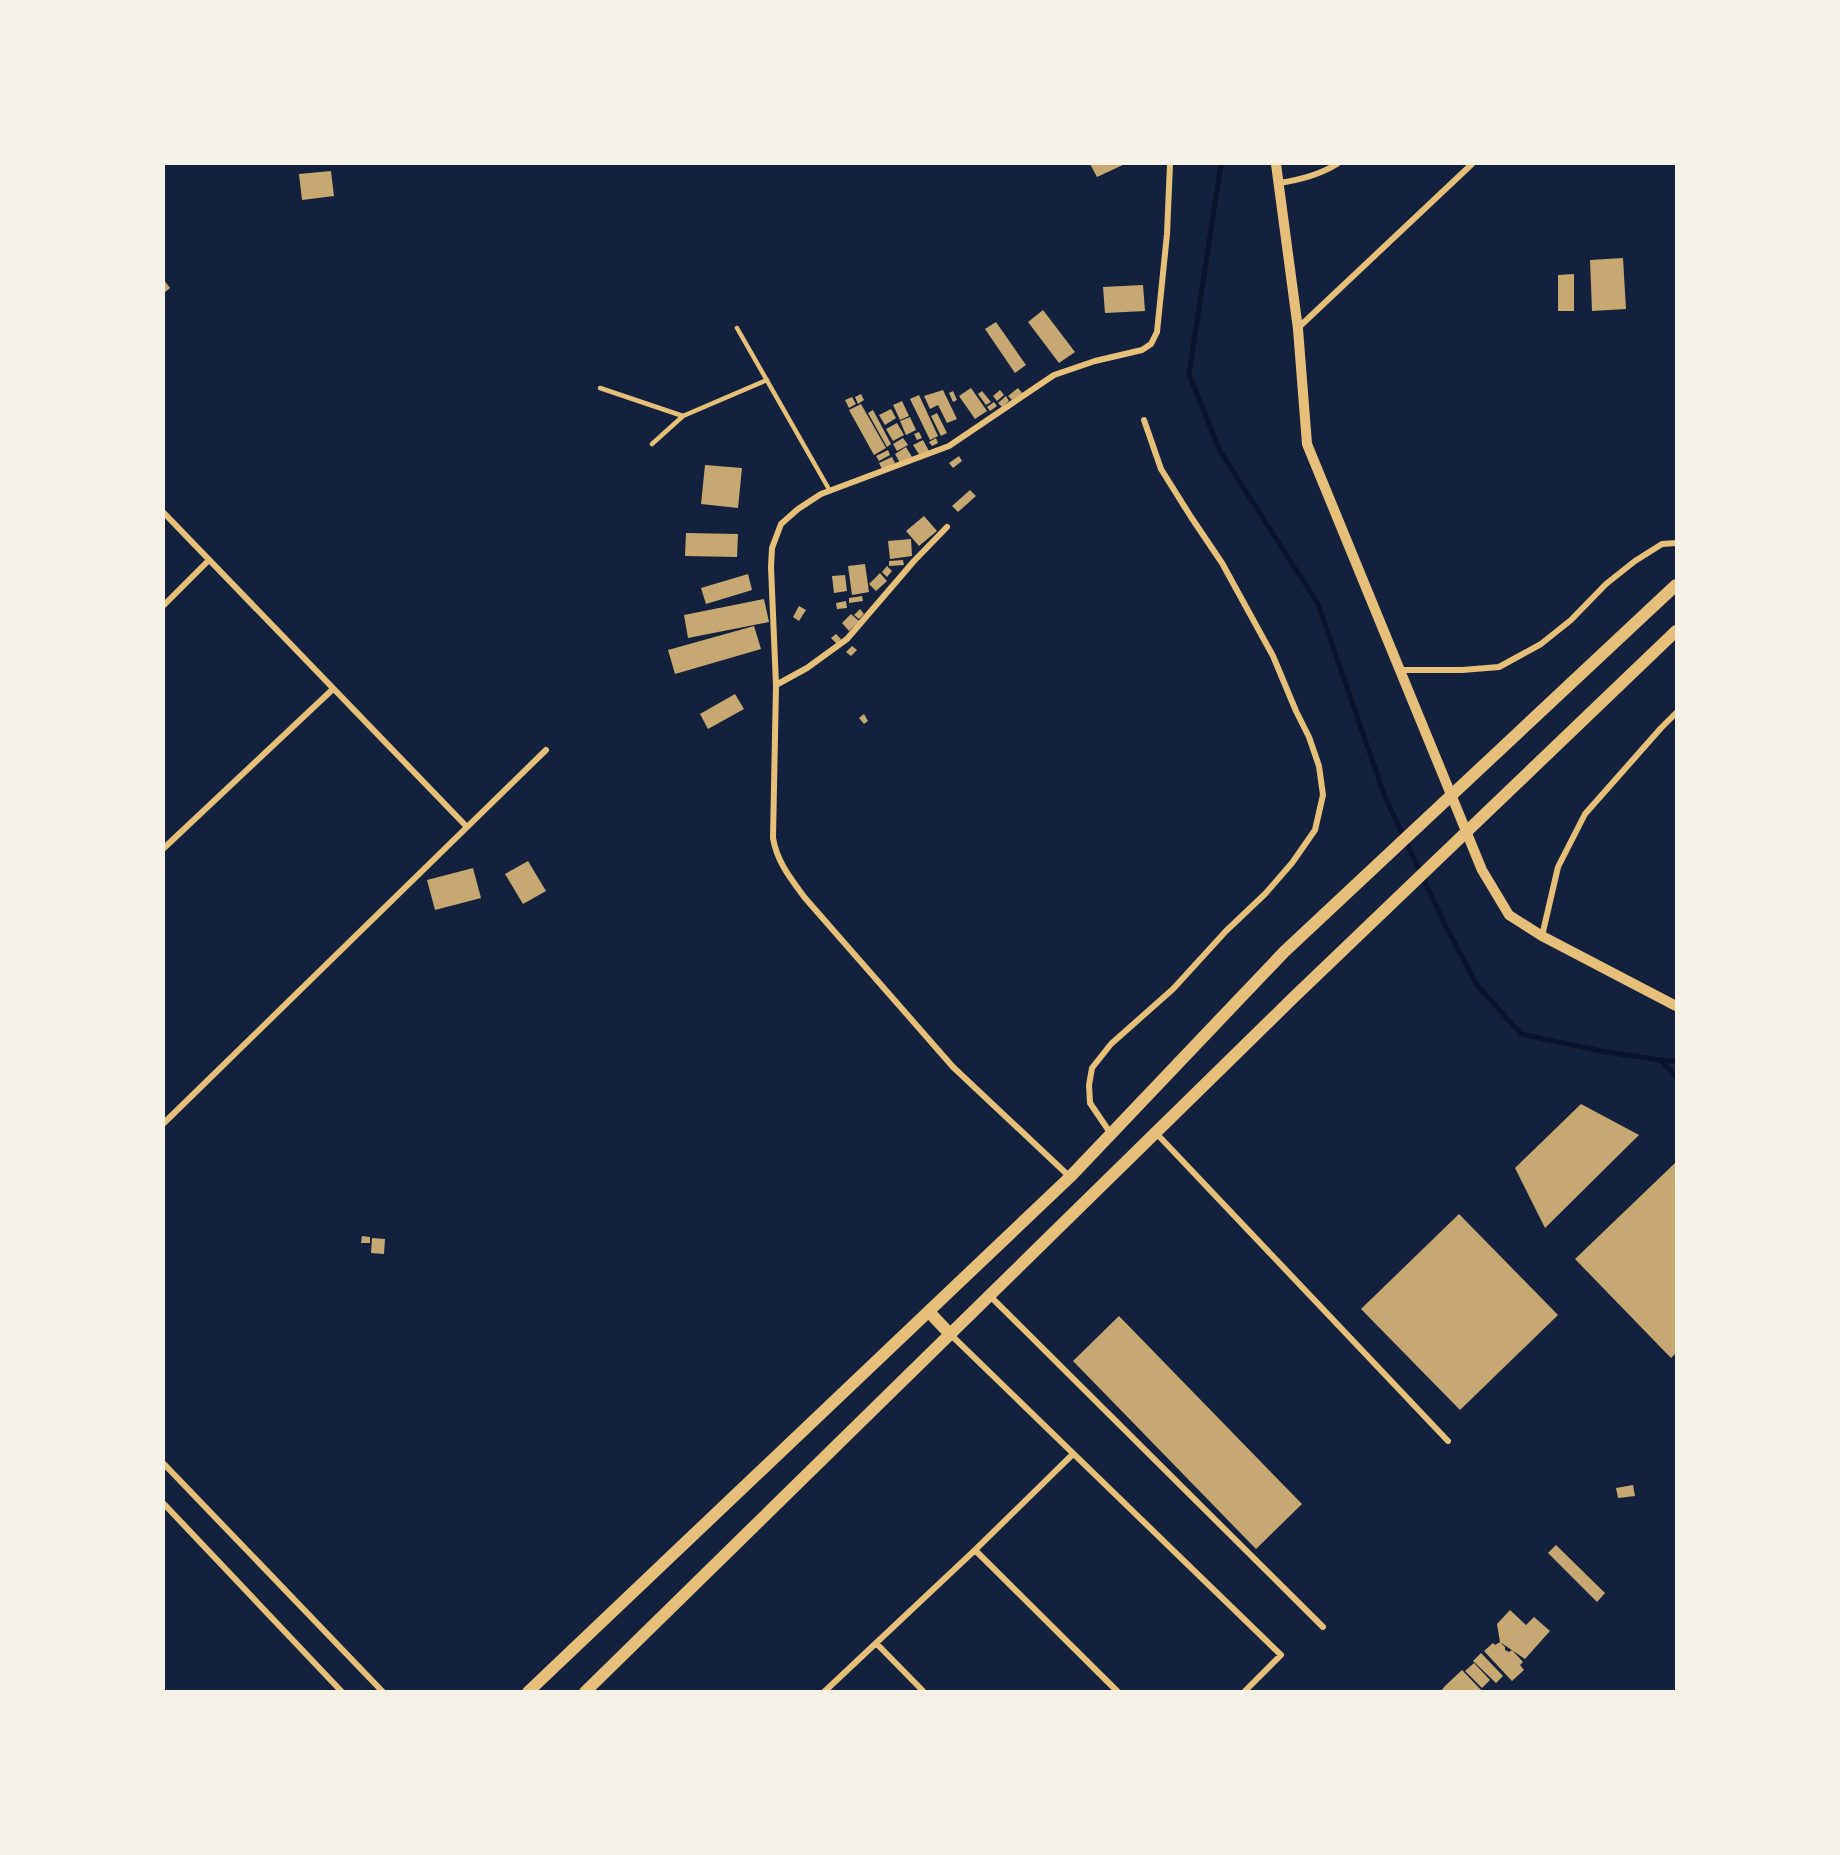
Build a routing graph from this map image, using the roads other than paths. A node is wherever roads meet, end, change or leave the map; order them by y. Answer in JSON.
{"nodes":[{"id":1,"x":1170,"y":164,"type":"edge"},
{"id":2,"x":1276,"y":164,"type":"edge"},
{"id":3,"x":1337,"y":164,"type":"edge"},
{"id":4,"x":1472,"y":164,"type":"edge"},
{"id":5,"x":1279,"y":183,"type":"junction"},
{"id":6,"x":737,"y":328,"type":"dead end"},
{"id":7,"x":1298,"y":329,"type":"junction"},
{"id":8,"x":767,"y":380,"type":"junction"},
{"id":9,"x":600,"y":388,"type":"dead end"},
{"id":10,"x":683,"y":416,"type":"junction"},
{"id":11,"x":1144,"y":420,"type":"dead end"},
{"id":12,"x":652,"y":444,"type":"dead end"},
{"id":13,"x":830,"y":491,"type":"junction"},
{"id":14,"x":164,"y":513,"type":"edge"},
{"id":15,"x":947,"y":527,"type":"dead end"},
{"id":16,"x":1677,"y":543,"type":"edge"},
{"id":17,"x":209,"y":560,"type":"junction"},
{"id":18,"x":1677,"y":585,"type":"edge"},
{"id":19,"x":164,"y":604,"type":"edge"},
{"id":20,"x":1677,"y":631,"type":"edge"},
{"id":21,"x":1400,"y":670,"type":"junction"},
{"id":22,"x":776,"y":685,"type":"junction"},
{"id":23,"x":333,"y":689,"type":"junction"},
{"id":24,"x":1677,"y":713,"type":"edge"},
{"id":25,"x":546,"y":750,"type":"dead end"},
{"id":26,"x":466,"y":827,"type":"junction"},
{"id":27,"x":164,"y":848,"type":"edge"},
{"id":28,"x":1542,"y":936,"type":"junction"},
{"id":29,"x":1677,"y":1006,"type":"edge"},
{"id":30,"x":164,"y":1123,"type":"edge"},
{"id":31,"x":1156,"y":1133,"type":"junction"},
{"id":32,"x":1111,"y":1134,"type":"junction"},
{"id":33,"x":1070,"y":1177,"type":"junction"},
{"id":34,"x":990,"y":1295,"type":"junction"},
{"id":35,"x":928,"y":1312,"type":"junction"},
{"id":36,"x":950,"y":1334,"type":"junction"},
{"id":37,"x":1448,"y":1441,"type":"dead end"},
{"id":38,"x":1073,"y":1455,"type":"junction"},
{"id":39,"x":164,"y":1464,"type":"edge"},
{"id":40,"x":164,"y":1504,"type":"edge"},
{"id":41,"x":975,"y":1550,"type":"junction"},
{"id":42,"x":1323,"y":1626,"type":"dead end"},
{"id":43,"x":876,"y":1643,"type":"junction"},
{"id":44,"x":342,"y":1692,"type":"edge"},
{"id":45,"x":382,"y":1692,"type":"edge"},
{"id":46,"x":528,"y":1692,"type":"edge"},
{"id":47,"x":585,"y":1692,"type":"edge"},
{"id":48,"x":824,"y":1692,"type":"edge"},
{"id":49,"x":924,"y":1692,"type":"edge"},
{"id":50,"x":1118,"y":1692,"type":"edge"},
{"id":51,"x":1244,"y":1692,"type":"edge"}],
"edges":[{"from":1,"to":13,"type":"street"},
{"from":2,"to":5,"type":"street"},
{"from":3,"to":5,"type":"street"},
{"from":4,"to":7,"type":"street"},
{"from":5,"to":7,"type":"street"},
{"from":6,"to":8,"type":"lane"},
{"from":7,"to":21,"type":"street"},
{"from":8,"to":10,"type":"lane"},
{"from":8,"to":13,"type":"lane"},
{"from":9,"to":10,"type":"lane"},
{"from":10,"to":12,"type":"lane"},
{"from":11,"to":32,"type":"street"},
{"from":13,"to":22,"type":"street"},
{"from":14,"to":17,"type":"street"},
{"from":15,"to":22,"type":"street"},
{"from":16,"to":21,"type":"street"},
{"from":17,"to":19,"type":"street"},
{"from":17,"to":23,"type":"street"},
{"from":18,"to":32,"type":"main road"},
{"from":20,"to":31,"type":"main road"},
{"from":21,"to":28,"type":"street"},
{"from":22,"to":33,"type":"street"},
{"from":23,"to":26,"type":"street"},
{"from":23,"to":27,"type":"street"},
{"from":24,"to":28,"type":"street"},
{"from":25,"to":26,"type":"street"},
{"from":26,"to":30,"type":"street"},
{"from":28,"to":29,"type":"street"},
{"from":31,"to":34,"type":"main road"},
{"from":31,"to":37,"type":"street"},
{"from":32,"to":33,"type":"main road"},
{"from":33,"to":35,"type":"main road"},
{"from":34,"to":36,"type":"main road"},
{"from":34,"to":42,"type":"street"},
{"from":35,"to":36,"type":"main road"},
{"from":35,"to":46,"type":"main road"},
{"from":36,"to":38,"type":"street"},
{"from":36,"to":47,"type":"main road"},
{"from":38,"to":41,"type":"street"},
{"from":38,"to":51,"type":"street"},
{"from":39,"to":45,"type":"street"},
{"from":40,"to":44,"type":"street"},
{"from":41,"to":43,"type":"street"},
{"from":41,"to":50,"type":"street"},
{"from":43,"to":48,"type":"street"},
{"from":43,"to":49,"type":"street"}]}
